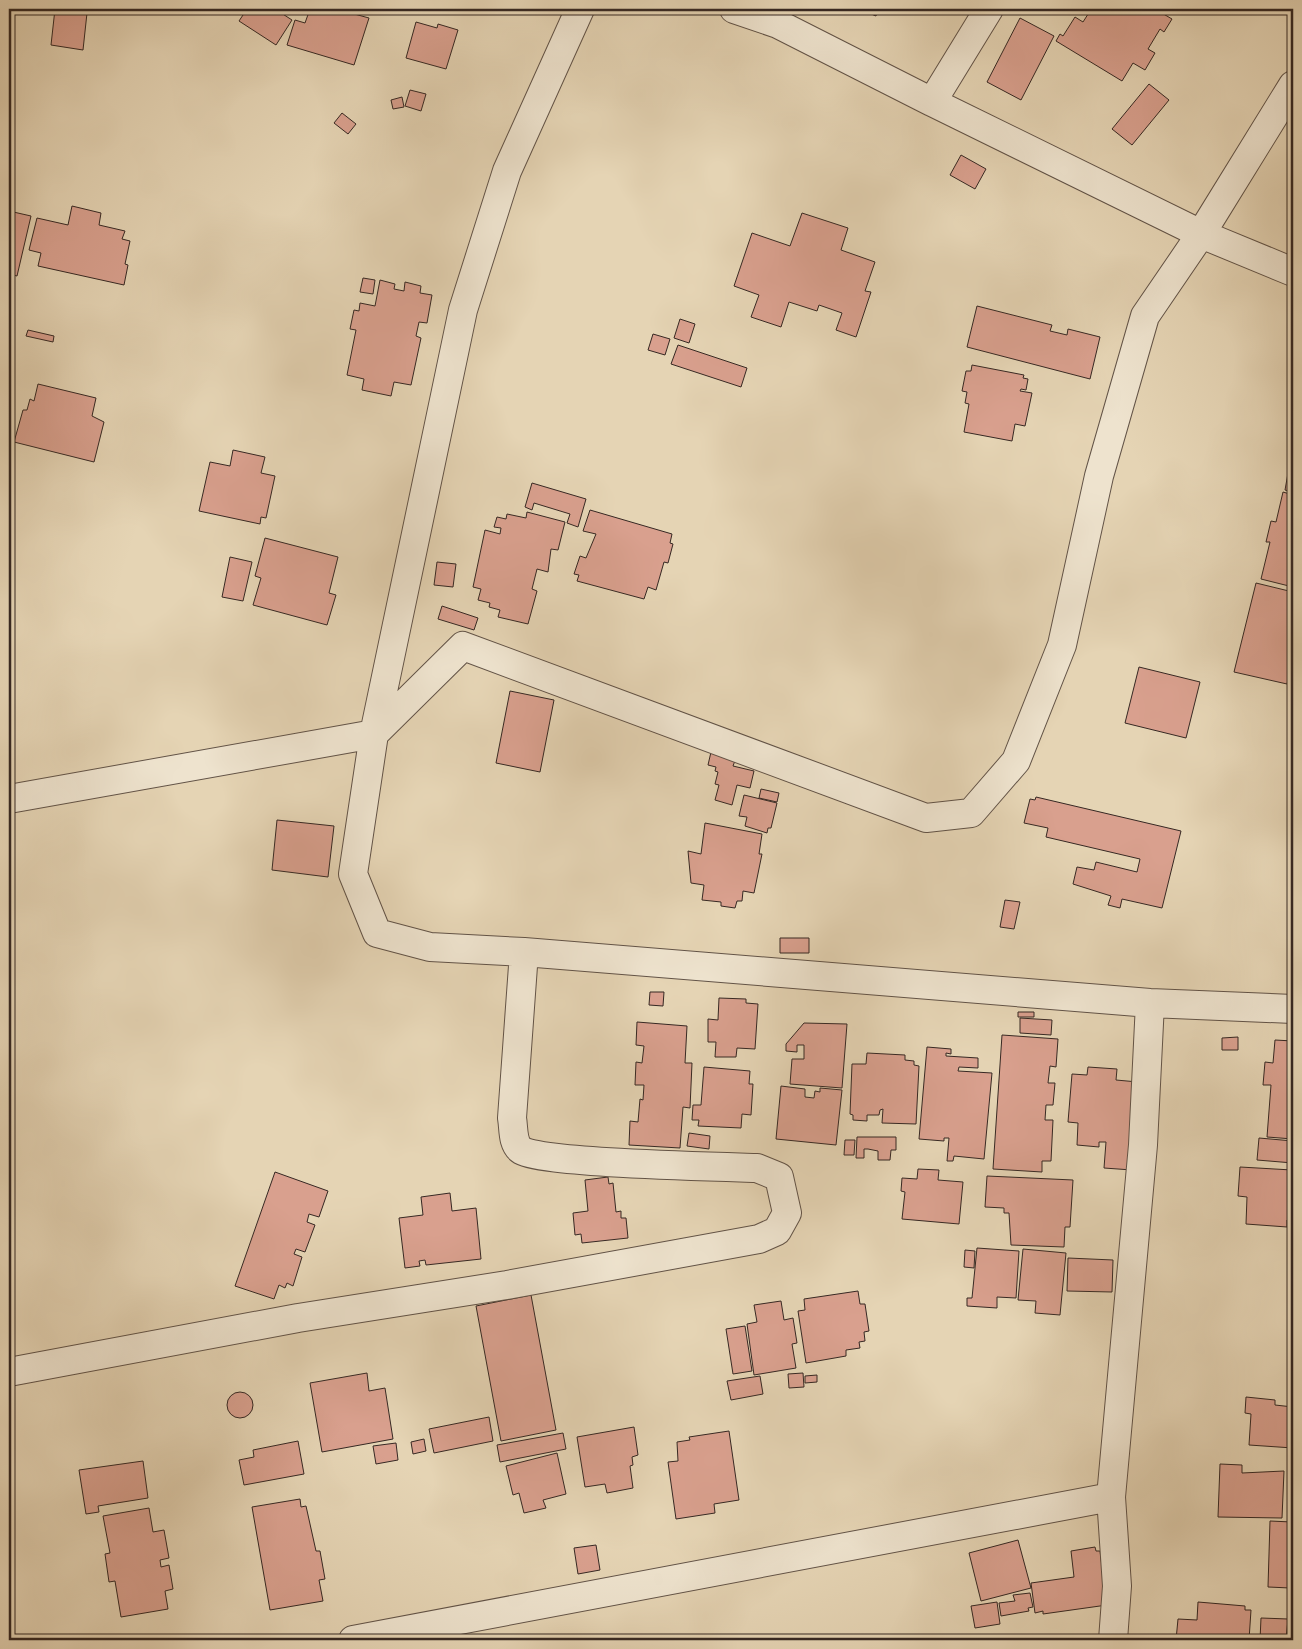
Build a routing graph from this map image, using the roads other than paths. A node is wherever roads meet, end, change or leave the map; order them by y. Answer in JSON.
{"nodes":[{"id":1,"x":580,"y":9,"type":"edge"},
{"id":2,"x":734,"y":9,"type":"edge"},
{"id":3,"x":989,"y":9,"type":"edge"},
{"id":4,"x":1293,"y":85,"type":"edge"},
{"id":5,"x":932,"y":102,"type":"junction"},
{"id":6,"x":1201,"y":234,"type":"junction"},
{"id":7,"x":1293,"y":272,"type":"edge"},
{"id":8,"x":374,"y":734,"type":"junction"},
{"id":9,"x":9,"y":799,"type":"edge"},
{"id":10,"x":524,"y":952,"type":"junction"},
{"id":11,"x":1150,"y":1003,"type":"junction"},
{"id":12,"x":1293,"y":1009,"type":"edge"},
{"id":13,"x":9,"y":1372,"type":"edge"},
{"id":14,"x":1111,"y":1497,"type":"junction"},
{"id":15,"x":353,"y":1640,"type":"edge"},
{"id":16,"x":1114,"y":1640,"type":"edge"}],
"edges":[{"from":1,"to":8,"type":"street"},
{"from":2,"to":5,"type":"street"},
{"from":3,"to":5,"type":"street"},
{"from":4,"to":6,"type":"street"},
{"from":5,"to":6,"type":"street"},
{"from":6,"to":7,"type":"street"},
{"from":6,"to":8,"type":"street"},
{"from":8,"to":9,"type":"street"},
{"from":8,"to":10,"type":"street"},
{"from":10,"to":11,"type":"street"},
{"from":10,"to":13,"type":"street"},
{"from":11,"to":12,"type":"street"},
{"from":11,"to":14,"type":"street"},
{"from":14,"to":15,"type":"street"},
{"from":14,"to":16,"type":"street"}]}
